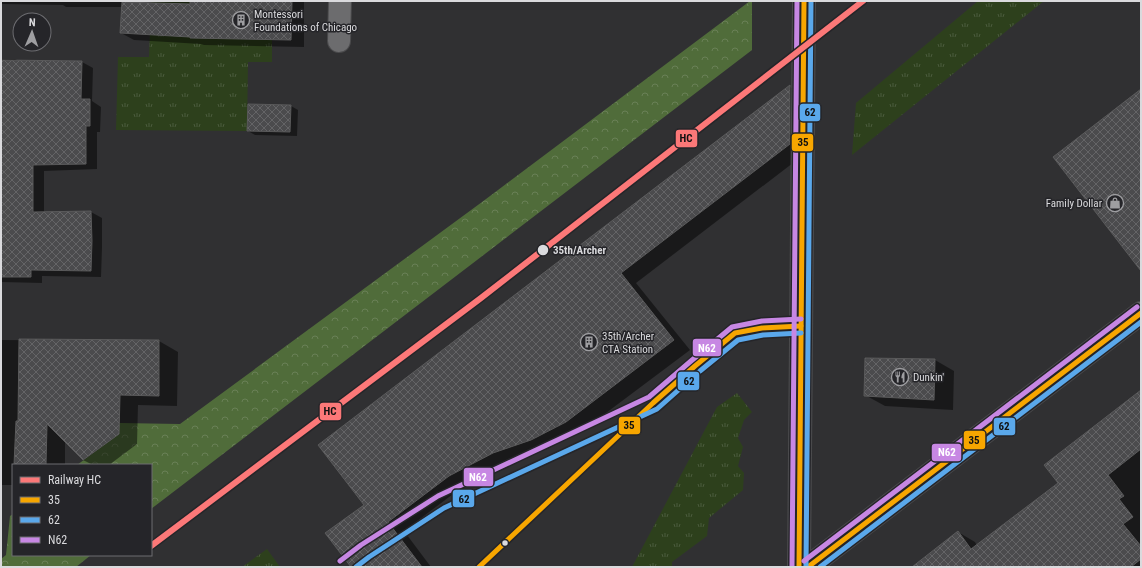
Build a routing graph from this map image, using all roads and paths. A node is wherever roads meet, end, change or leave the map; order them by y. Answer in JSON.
{"nodes":[{"id":1,"x":340,"y":1,"type":"edge"},
{"id":2,"x":804,"y":1,"type":"edge"},
{"id":3,"x":339,"y":41,"type":"dead end"},
{"id":4,"x":1141,"y":314,"type":"edge"},
{"id":5,"x":799,"y":567,"type":"edge"},
{"id":6,"x":808,"y":567,"type":"edge"}],
"edges":[{"from":1,"to":3,"type":"street"},
{"from":2,"to":5,"type":"street"},
{"from":4,"to":6,"type":"street"}]}
